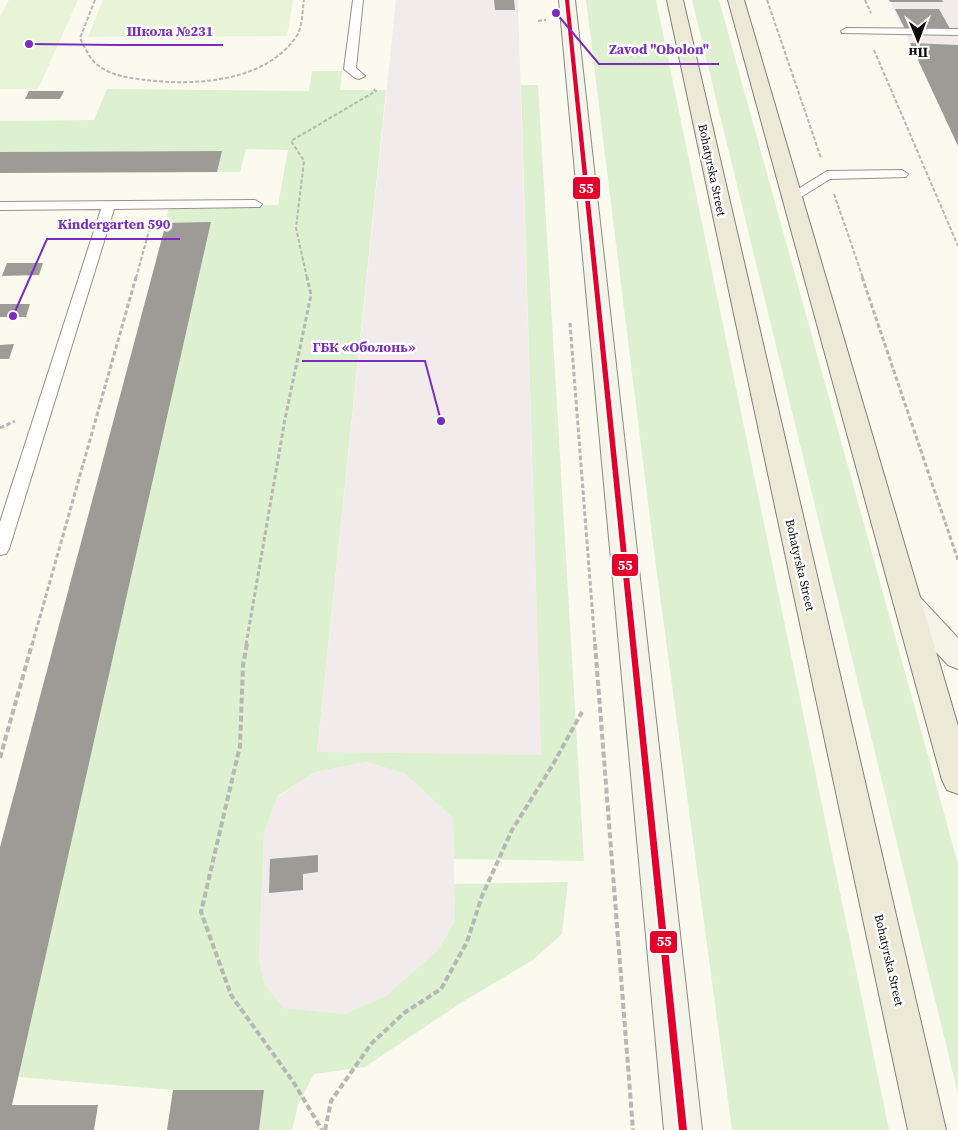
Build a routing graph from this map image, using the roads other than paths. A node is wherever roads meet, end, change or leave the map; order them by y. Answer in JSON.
{"nodes":[{"id":1,"x":358,"y":0,"type":"edge"},
{"id":2,"x":567,"y":0,"type":"edge"},
{"id":3,"x":674,"y":0,"type":"edge"},
{"id":4,"x":736,"y":0,"type":"edge"},
{"id":5,"x":846,"y":31,"type":"dead end"},
{"id":6,"x":958,"y":32,"type":"edge"},
{"id":7,"x":359,"y":76,"type":"road end"},
{"id":8,"x":902,"y":174,"type":"dead end"},
{"id":9,"x":793,"y":196,"type":"junction"},
{"id":10,"x":255,"y":204,"type":"dead end"},
{"id":11,"x":109,"y":205,"type":"junction"},
{"id":12,"x":0,"y":206,"type":"edge"},
{"id":13,"x":0,"y":549,"type":"edge"},
{"id":14,"x":907,"y":602,"type":"junction"},
{"id":15,"x":958,"y":657,"type":"edge"},
{"id":16,"x":958,"y":780,"type":"edge"},
{"id":17,"x":683,"y":1130,"type":"edge"},
{"id":18,"x":927,"y":1130,"type":"edge"}],
"edges":[{"from":1,"to":7,"type":"lane"},
{"from":2,"to":17,"type":"main road"},
{"from":3,"to":18,"type":"main road","name":"Bohatyrska Street"},
{"from":4,"to":9,"type":"main road"},
{"from":5,"to":6,"type":"lane"},
{"from":8,"to":9,"type":"lane"},
{"from":9,"to":14,"type":"main road"},
{"from":10,"to":11,"type":"lane"},
{"from":11,"to":12,"type":"lane"},
{"from":11,"to":13,"type":"lane"},
{"from":14,"to":15,"type":"main road"},
{"from":14,"to":16,"type":"main road"}]}
